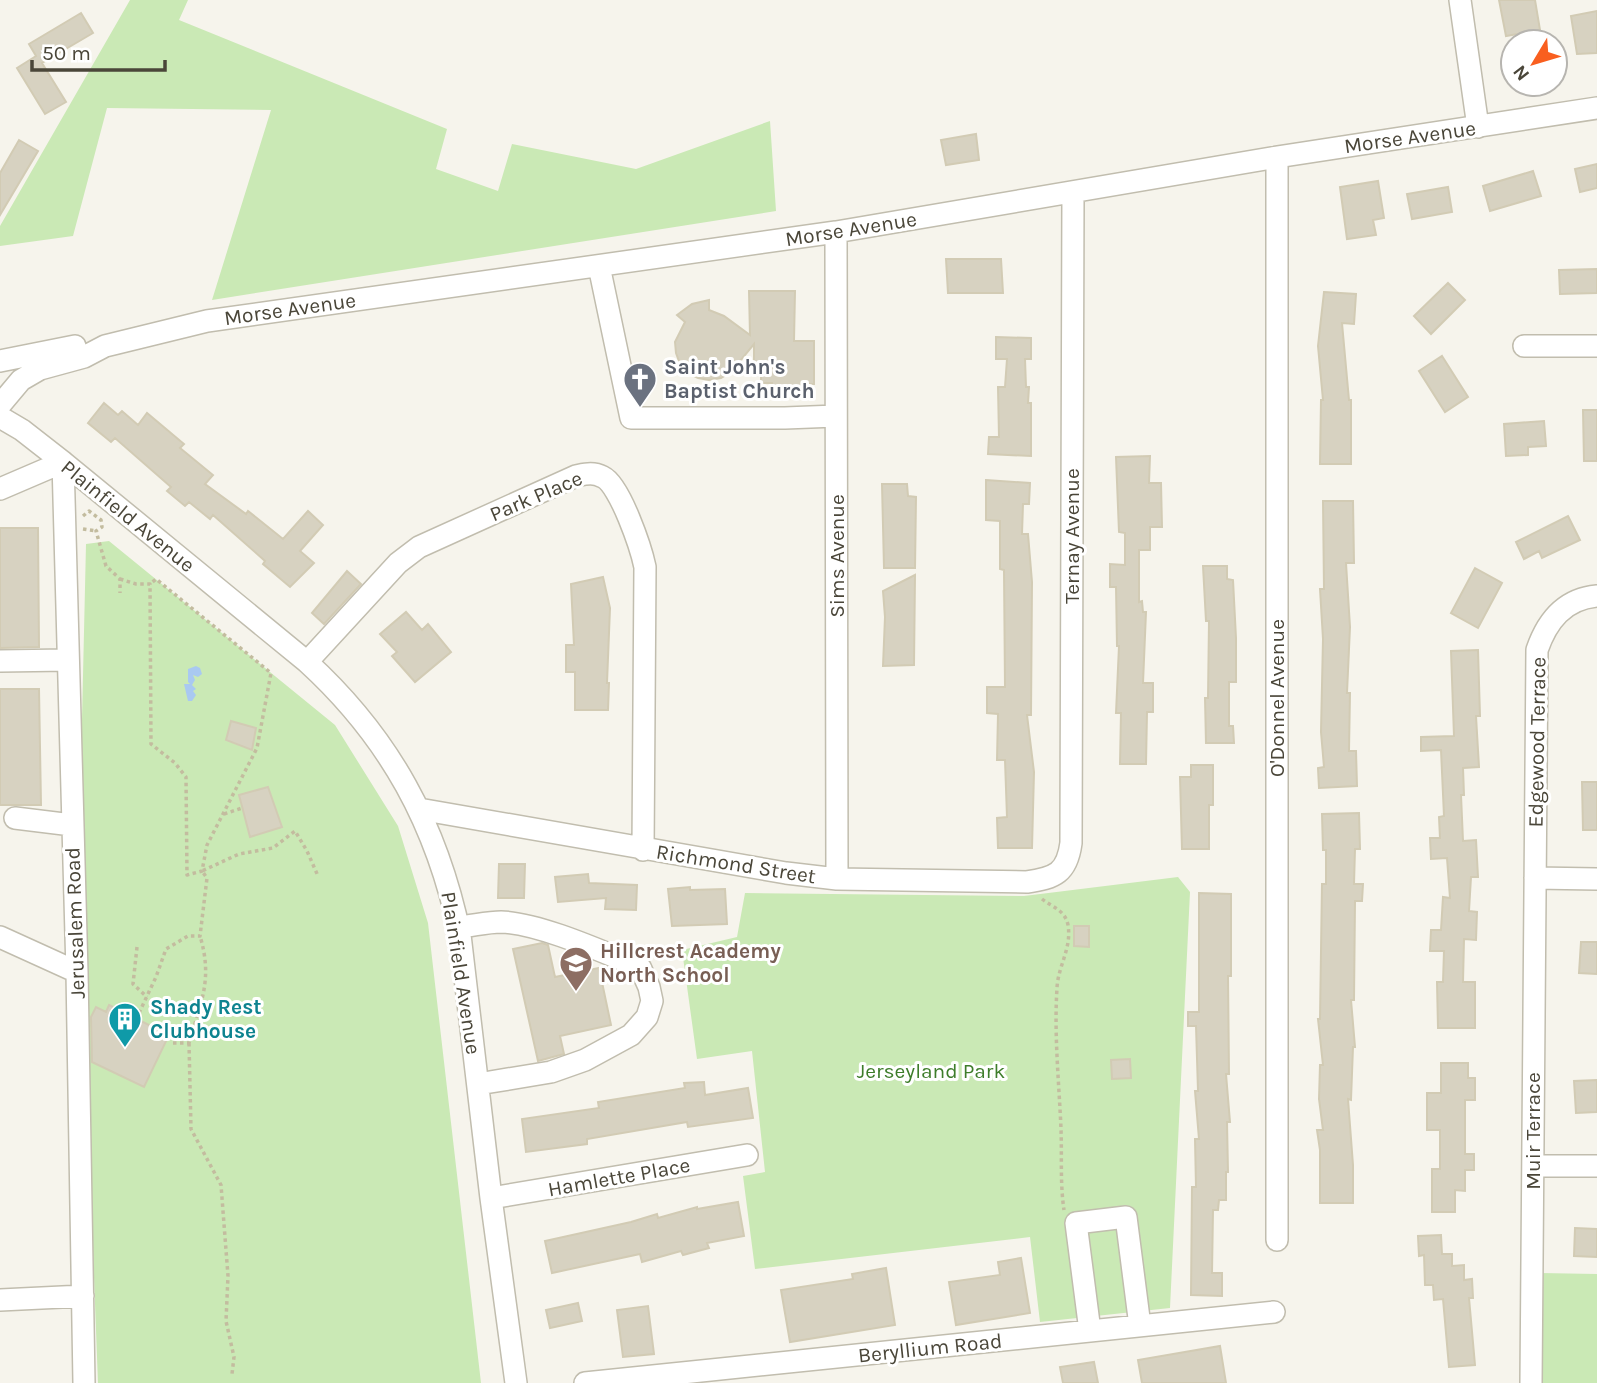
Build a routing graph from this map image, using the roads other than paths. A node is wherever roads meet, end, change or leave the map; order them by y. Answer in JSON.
{"nodes":[{"id":1,"x":1460,"y":0,"type":"edge"},
{"id":2,"x":1597,"y":108,"type":"edge"},
{"id":3,"x":1478,"y":127,"type":"junction"},
{"id":4,"x":1277,"y":157,"type":"junction"},
{"id":5,"x":1073,"y":192,"type":"junction"},
{"id":6,"x":836,"y":232,"type":"junction"},
{"id":7,"x":599,"y":266,"type":"junction"},
{"id":8,"x":1597,"y":345,"type":"edge"},
{"id":9,"x":105,"y":346,"type":"junction"},
{"id":10,"x":1524,"y":346,"type":"dead end"},
{"id":11,"x":0,"y":361,"type":"edge"},
{"id":12,"x":0,"y":405,"type":"edge"},
{"id":13,"x":836,"y":416,"type":"junction"},
{"id":14,"x":0,"y":417,"type":"edge"},
{"id":15,"x":63,"y":462,"type":"junction"},
{"id":16,"x":0,"y":489,"type":"edge"},
{"id":17,"x":1597,"y":596,"type":"edge"},
{"id":18,"x":66,"y":660,"type":"junction"},
{"id":19,"x":0,"y":662,"type":"edge"},
{"id":20,"x":307,"y":662,"type":"junction"},
{"id":21,"x":419,"y":809,"type":"junction"},
{"id":22,"x":15,"y":818,"type":"dead end"},
{"id":23,"x":72,"y":825,"type":"junction"},
{"id":24,"x":643,"y":850,"type":"junction"},
{"id":25,"x":1056,"y":874,"type":"joint"},
{"id":26,"x":1535,"y":878,"type":"junction"},
{"id":27,"x":837,"y":879,"type":"junction"},
{"id":28,"x":1597,"y":879,"type":"edge"},
{"id":29,"x":458,"y":927,"type":"junction"},
{"id":30,"x":0,"y":937,"type":"edge"},
{"id":31,"x":77,"y":972,"type":"junction"},
{"id":32,"x":478,"y":1084,"type":"junction"},
{"id":33,"x":747,"y":1155,"type":"dead end"},
{"id":34,"x":1533,"y":1166,"type":"junction"},
{"id":35,"x":1597,"y":1166,"type":"edge"},
{"id":36,"x":491,"y":1198,"type":"junction"},
{"id":37,"x":1277,"y":1240,"type":"dead end"},
{"id":38,"x":83,"y":1296,"type":"junction"},
{"id":39,"x":0,"y":1300,"type":"edge"},
{"id":40,"x":1274,"y":1312,"type":"dead end"},
{"id":41,"x":1140,"y":1326,"type":"junction"},
{"id":42,"x":1090,"y":1331,"type":"junction"},
{"id":43,"x":84,"y":1383,"type":"edge"},
{"id":44,"x":516,"y":1383,"type":"edge"},
{"id":45,"x":585,"y":1383,"type":"edge"},
{"id":46,"x":1531,"y":1383,"type":"edge"}],
"edges":[{"from":1,"to":3,"type":"street"},
{"from":2,"to":3,"type":"street","name":"Morse Avenue"},
{"from":3,"to":4,"type":"street","name":"Morse Avenue"},
{"from":4,"to":5,"type":"street","name":"Morse Avenue"},
{"from":4,"to":37,"type":"street","name":"O'Donnel Avenue"},
{"from":5,"to":6,"type":"street","name":"Morse Avenue"},
{"from":5,"to":25,"type":"street","name":"Ternay Avenue"},
{"from":6,"to":7,"type":"street","name":"Morse Avenue"},
{"from":6,"to":13,"type":"street","name":"Sims Avenue"},
{"from":7,"to":9,"type":"street","name":"Morse Avenue"},
{"from":7,"to":13,"type":"street"},
{"from":8,"to":10,"type":"street"},
{"from":9,"to":11,"type":"street","name":"Morse Avenue"},
{"from":9,"to":12,"type":"street","name":"Morse Avenue"},
{"from":13,"to":27,"type":"street","name":"Sims Avenue"},
{"from":14,"to":15,"type":"street","name":"Plainfield Avenue"},
{"from":15,"to":16,"type":"street"},
{"from":15,"to":18,"type":"street","name":"Jerusalem Road"},
{"from":15,"to":20,"type":"street","name":"Plainfield Avenue"},
{"from":17,"to":26,"type":"street","name":"Edgewood Terrace"},
{"from":18,"to":19,"type":"street"},
{"from":18,"to":23,"type":"street","name":"Jerusalem Road"},
{"from":20,"to":21,"type":"street","name":"Plainfield Avenue"},
{"from":20,"to":24,"type":"street","name":"Park Place"},
{"from":21,"to":24,"type":"street","name":"Richmond Street"},
{"from":21,"to":29,"type":"street","name":"Plainfield Avenue"},
{"from":22,"to":23,"type":"street"},
{"from":23,"to":31,"type":"street","name":"Jerusalem Road"},
{"from":24,"to":27,"type":"street","name":"Richmond Street"},
{"from":25,"to":27,"type":"street","name":"Richmond Street"},
{"from":26,"to":28,"type":"street"},
{"from":26,"to":34,"type":"street","name":"Muir Terrace"},
{"from":29,"to":32,"type":"street","name":"Plainfield Avenue"},
{"from":29,"to":32,"type":"street"},
{"from":30,"to":31,"type":"street"},
{"from":31,"to":38,"type":"street","name":"Jerusalem Road"},
{"from":32,"to":36,"type":"street","name":"Plainfield Avenue"},
{"from":33,"to":36,"type":"street","name":"Hamlette Place"},
{"from":34,"to":35,"type":"street"},
{"from":34,"to":46,"type":"street","name":"Muir Terrace"},
{"from":36,"to":44,"type":"street","name":"Plainfield Avenue"},
{"from":38,"to":39,"type":"street"},
{"from":38,"to":43,"type":"street","name":"Jerusalem Road"},
{"from":40,"to":41,"type":"street","name":"Beryllium Road"},
{"from":41,"to":42,"type":"street","name":"Beryllium Road"},
{"from":41,"to":42,"type":"street"},
{"from":42,"to":45,"type":"street","name":"Beryllium Road"}]}
